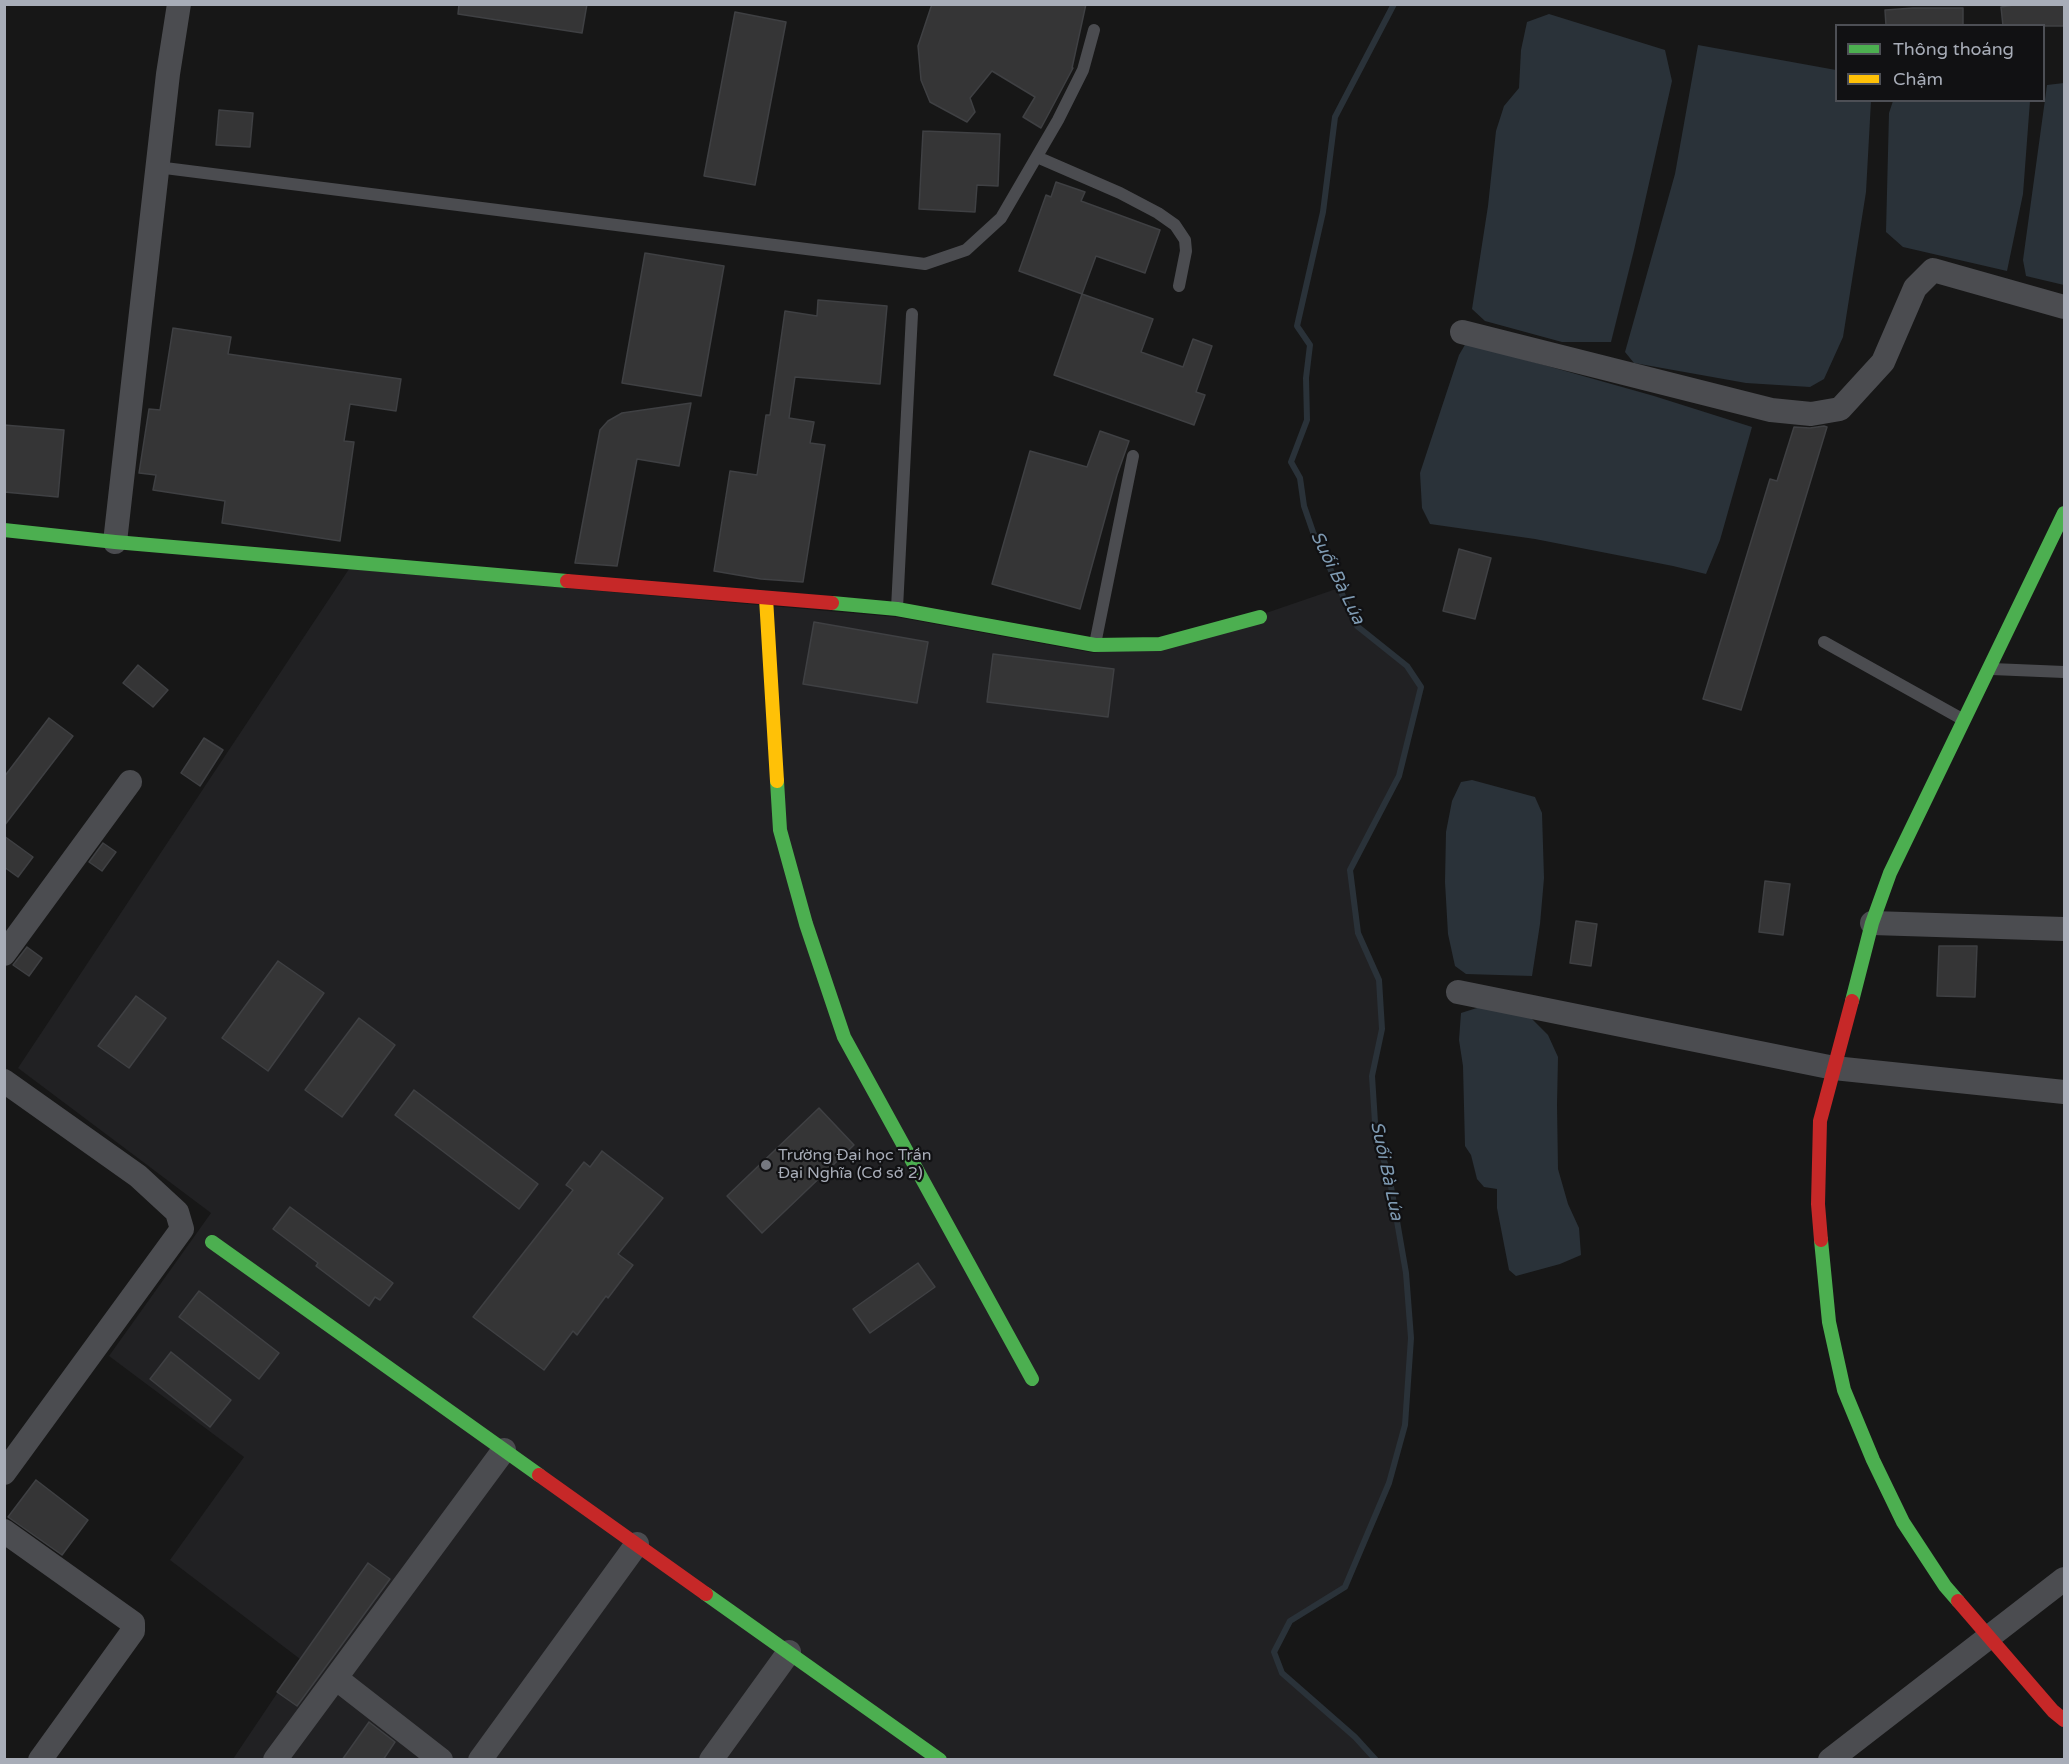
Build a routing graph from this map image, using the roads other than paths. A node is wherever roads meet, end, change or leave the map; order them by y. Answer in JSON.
{"nodes":[{"id":1,"x":179,"y":4,"type":"edge"},
{"id":2,"x":1094,"y":30,"type":"dead end"},
{"id":3,"x":1037,"y":157,"type":"junction"},
{"id":4,"x":157,"y":167,"type":"junction"},
{"id":5,"x":1179,"y":286,"type":"dead end"},
{"id":6,"x":2064,"y":307,"type":"edge"},
{"id":7,"x":912,"y":314,"type":"dead end"},
{"id":8,"x":1462,"y":332,"type":"dead end"},
{"id":9,"x":1133,"y":456,"type":"dead end"},
{"id":10,"x":2064,"y":513,"type":"edge"},
{"id":11,"x":4,"y":530,"type":"edge"},
{"id":12,"x":114,"y":542,"type":"junction"},
{"id":13,"x":766,"y":598,"type":"junction"},
{"id":14,"x":897,"y":609,"type":"junction"},
{"id":15,"x":1260,"y":617,"type":"dead end"},
{"id":16,"x":1824,"y":642,"type":"dead end"},
{"id":17,"x":1095,"y":645,"type":"junction"},
{"id":18,"x":1988,"y":668,"type":"junction"},
{"id":19,"x":2064,"y":672,"type":"edge"},
{"id":20,"x":1963,"y":720,"type":"junction"},
{"id":21,"x":130,"y":783,"type":"dead end"},
{"id":22,"x":1872,"y":923,"type":"junction"},
{"id":23,"x":2064,"y":929,"type":"edge"},
{"id":24,"x":4,"y":954,"type":"edge"},
{"id":25,"x":1458,"y":992,"type":"dead end"},
{"id":26,"x":1834,"y":1068,"type":"junction"},
{"id":27,"x":4,"y":1081,"type":"edge"},
{"id":28,"x":2064,"y":1092,"type":"edge"},
{"id":29,"x":212,"y":1242,"type":"dead end"},
{"id":30,"x":1032,"y":1379,"type":"dead end"},
{"id":31,"x":504,"y":1450,"type":"junction"},
{"id":32,"x":4,"y":1473,"type":"edge"},
{"id":33,"x":4,"y":1531,"type":"edge"},
{"id":34,"x":637,"y":1544,"type":"junction"},
{"id":35,"x":2064,"y":1580,"type":"edge"},
{"id":36,"x":1988,"y":1638,"type":"junction"},
{"id":37,"x":789,"y":1652,"type":"junction"},
{"id":38,"x":337,"y":1679,"type":"junction"},
{"id":39,"x":2064,"y":1720,"type":"edge"},
{"id":40,"x":40,"y":1760,"type":"edge"},
{"id":41,"x":275,"y":1760,"type":"edge"},
{"id":42,"x":441,"y":1760,"type":"edge"},
{"id":43,"x":480,"y":1760,"type":"edge"},
{"id":44,"x":711,"y":1760,"type":"edge"},
{"id":45,"x":940,"y":1760,"type":"edge"},
{"id":46,"x":1830,"y":1760,"type":"edge"}],
"edges":[{"from":1,"to":4,"type":"street"},
{"from":2,"to":3,"type":"lane"},
{"from":3,"to":4,"type":"lane"},
{"from":3,"to":5,"type":"lane"},
{"from":4,"to":12,"type":"street"},
{"from":6,"to":8,"type":"street"},
{"from":7,"to":14,"type":"lane"},
{"from":9,"to":17,"type":"lane"},
{"from":10,"to":18,"type":"street"},
{"from":11,"to":12,"type":"street"},
{"from":12,"to":13,"type":"street"},
{"from":13,"to":14,"type":"street"},
{"from":13,"to":30,"type":"street"},
{"from":14,"to":17,"type":"street"},
{"from":15,"to":17,"type":"street"},
{"from":16,"to":20,"type":"lane"},
{"from":18,"to":19,"type":"lane"},
{"from":18,"to":20,"type":"street"},
{"from":20,"to":22,"type":"street"},
{"from":21,"to":24,"type":"street"},
{"from":22,"to":23,"type":"street"},
{"from":22,"to":26,"type":"street"},
{"from":25,"to":26,"type":"street"},
{"from":26,"to":28,"type":"street"},
{"from":26,"to":36,"type":"street"},
{"from":27,"to":32,"type":"street"},
{"from":29,"to":31,"type":"street"},
{"from":31,"to":34,"type":"street"},
{"from":31,"to":38,"type":"street"},
{"from":33,"to":40,"type":"street"},
{"from":34,"to":37,"type":"street"},
{"from":34,"to":43,"type":"street"},
{"from":35,"to":36,"type":"street"},
{"from":36,"to":39,"type":"street"},
{"from":36,"to":46,"type":"street"},
{"from":37,"to":44,"type":"street"},
{"from":37,"to":45,"type":"street"},
{"from":38,"to":41,"type":"street"},
{"from":38,"to":42,"type":"street"}]}
